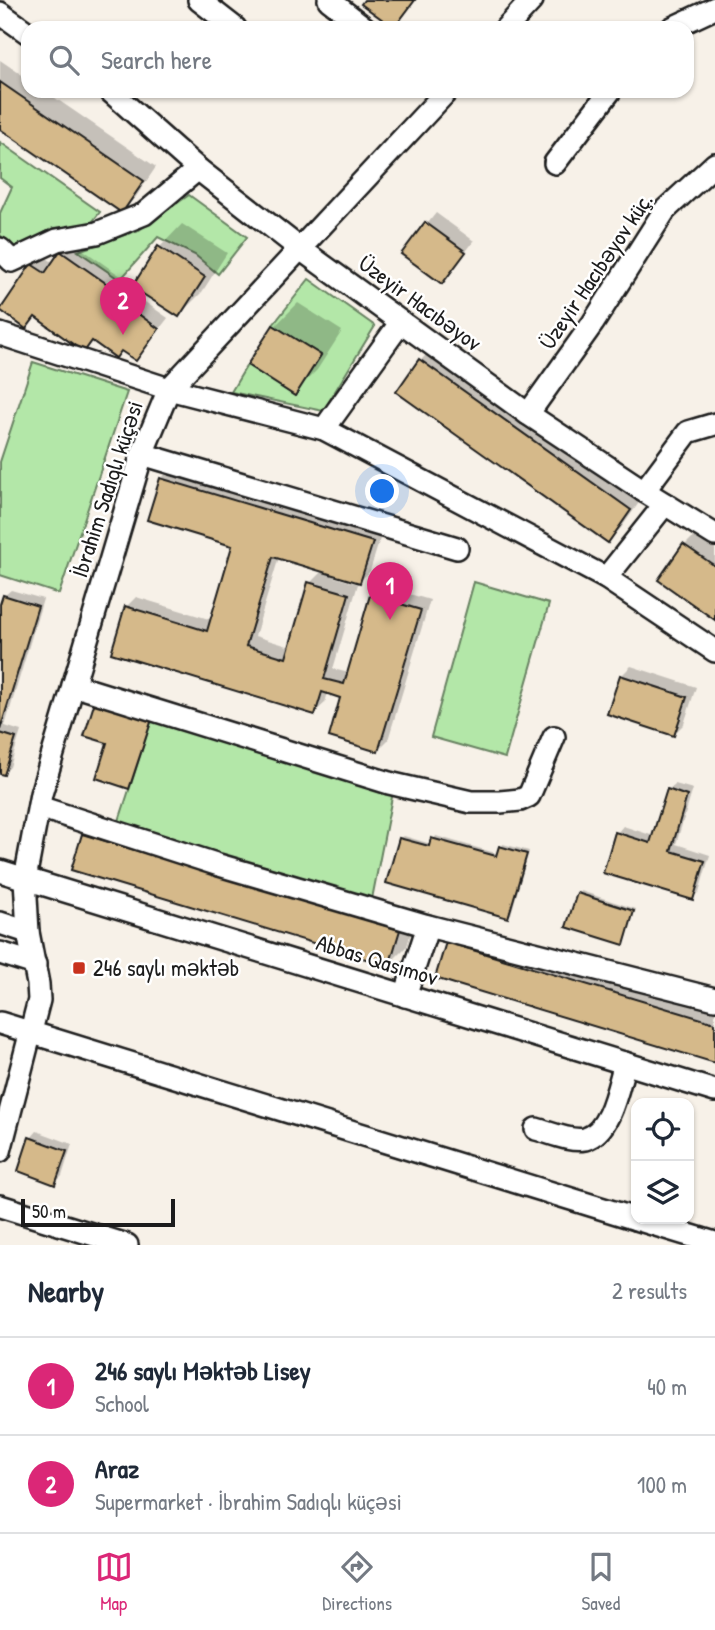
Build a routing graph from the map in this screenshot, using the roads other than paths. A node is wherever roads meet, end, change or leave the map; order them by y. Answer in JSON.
{"nodes":[{"id":1,"x":199,"y":0,"type":"edge"},
{"id":2,"x":329,"y":0,"type":"edge"},
{"id":3,"x":532,"y":0,"type":"edge"},
{"id":4,"x":715,"y":8,"type":"edge"},
{"id":5,"x":0,"y":13,"type":"edge"},
{"id":6,"x":226,"y":21,"type":"edge"},
{"id":7,"x":356,"y":21,"type":"edge"},
{"id":8,"x":512,"y":21,"type":"edge"},
{"id":9,"x":687,"y":21,"type":"edge"},
{"id":10,"x":21,"y":28,"type":"edge"},
{"id":11,"x":118,"y":98,"type":"edge"},
{"id":12,"x":439,"y":98,"type":"edge"},
{"id":13,"x":605,"y":98,"type":"edge"},
{"id":14,"x":555,"y":163,"type":"dead end"},
{"id":15,"x":715,"y":164,"type":"edge"},
{"id":16,"x":198,"y":169,"type":"junction"},
{"id":17,"x":299,"y":248,"type":"junction"},
{"id":18,"x":6,"y":255,"type":"edge"},
{"id":19,"x":0,"y":279,"type":"edge"},
{"id":20,"x":401,"y":322,"type":"junction"},
{"id":21,"x":0,"y":334,"type":"edge"},
{"id":22,"x":169,"y":389,"type":"junction"},
{"id":23,"x":528,"y":414,"type":"junction"},
{"id":24,"x":715,"y":424,"type":"edge"},
{"id":25,"x":324,"y":429,"type":"junction"},
{"id":26,"x":142,"y":454,"type":"junction"},
{"id":27,"x":644,"y":491,"type":"junction"},
{"id":28,"x":665,"y":504,"type":"junction"},
{"id":29,"x":715,"y":535,"type":"edge"},
{"id":30,"x":457,"y":548,"type":"dead end"},
{"id":31,"x":606,"y":578,"type":"junction"},
{"id":32,"x":715,"y":651,"type":"edge"},
{"id":33,"x":74,"y":685,"type":"junction"},
{"id":34,"x":554,"y":737,"type":"dead end"},
{"id":35,"x":39,"y":807,"type":"junction"},
{"id":36,"x":0,"y":872,"type":"edge"},
{"id":37,"x":25,"y":879,"type":"junction"},
{"id":38,"x":0,"y":923,"type":"edge"},
{"id":39,"x":428,"y":926,"type":"junction"},
{"id":40,"x":28,"y":932,"type":"junction"},
{"id":41,"x":0,"y":953,"type":"edge"},
{"id":42,"x":35,"y":964,"type":"junction"},
{"id":43,"x":405,"y":996,"type":"junction"},
{"id":44,"x":715,"y":999,"type":"edge"},
{"id":45,"x":0,"y":1023,"type":"edge"},
{"id":46,"x":32,"y":1034,"type":"junction"},
{"id":47,"x":625,"y":1063,"type":"junction"},
{"id":48,"x":715,"y":1091,"type":"edge"},
{"id":49,"x":536,"y":1129,"type":"dead end"},
{"id":50,"x":0,"y":1151,"type":"edge"},
{"id":51,"x":0,"y":1206,"type":"edge"},
{"id":52,"x":631,"y":1217,"type":"edge"},
{"id":53,"x":657,"y":1224,"type":"edge"},
{"id":54,"x":713,"y":1237,"type":"edge"},
{"id":55,"x":127,"y":1245,"type":"edge"}],
"edges":[{"from":1,"to":6,"type":"street"},
{"from":2,"to":7,"type":"street"},
{"from":3,"to":8,"type":"street"},
{"from":4,"to":9,"type":"street"},
{"from":5,"to":10,"type":"street"},
{"from":11,"to":16,"type":"street","name":"Üzeyir Hacıbəyov"},
{"from":12,"to":17,"type":"street","name":"İbrahim Sadıqlı küçəsi"},
{"from":13,"to":14,"type":"street"},
{"from":15,"to":23,"type":"street","name":"Üzeyir Hacıbəyov küç."},
{"from":16,"to":17,"type":"street","name":"Üzeyir Hacıbəyov"},
{"from":16,"to":18,"type":"street"},
{"from":17,"to":20,"type":"street","name":"Üzeyir Hacıbəyov"},
{"from":17,"to":22,"type":"street","name":"İbrahim Sadıqlı küçəsi"},
{"from":18,"to":19,"type":"street"},
{"from":20,"to":23,"type":"street","name":"Üzeyir Hacıbəyov"},
{"from":20,"to":25,"type":"street"},
{"from":21,"to":22,"type":"street"},
{"from":22,"to":25,"type":"street"},
{"from":22,"to":26,"type":"street","name":"İbrahim Sadıqlı küçəsi"},
{"from":23,"to":27,"type":"street","name":"Üzeyir Hacıbəyov"},
{"from":24,"to":27,"type":"street"},
{"from":25,"to":31,"type":"street"},
{"from":26,"to":30,"type":"street"},
{"from":26,"to":33,"type":"street","name":"İbrahim Sadıqlı küçəsi"},
{"from":27,"to":28,"type":"street","name":"Üzeyir Hacıbəyov"},
{"from":28,"to":29,"type":"street","name":"Üzeyir Hacıbəyov"},
{"from":28,"to":31,"type":"street"},
{"from":31,"to":32,"type":"street"},
{"from":33,"to":34,"type":"street"},
{"from":33,"to":35,"type":"street","name":"İbrahim Sadıqlı küçəsi"},
{"from":35,"to":37,"type":"street","name":"İbrahim Sadıqlı küçəsi"},
{"from":35,"to":39,"type":"street"},
{"from":36,"to":37,"type":"street","name":"Abbas Qasımov"},
{"from":37,"to":40,"type":"street","name":"İbrahim Sadıqlı küçəsi"},
{"from":37,"to":43,"type":"street","name":"Abbas Qasımov"},
{"from":38,"to":40,"type":"street"},
{"from":39,"to":43,"type":"street"},
{"from":39,"to":44,"type":"street"},
{"from":40,"to":42,"type":"street","name":"İbrahim Sadıqlı küçəsi"},
{"from":41,"to":42,"type":"street"},
{"from":42,"to":46,"type":"street","name":"İbrahim Sadıqlı küçəsi"},
{"from":43,"to":47,"type":"street","name":"Abbas Qasımov"},
{"from":45,"to":46,"type":"street"},
{"from":46,"to":50,"type":"street","name":"İbrahim Sadıqlı küçəsi"},
{"from":46,"to":52,"type":"street"},
{"from":47,"to":48,"type":"street","name":"Abbas Qasımov"},
{"from":47,"to":49,"type":"street"},
{"from":51,"to":55,"type":"street"},
{"from":53,"to":54,"type":"street"}]}
